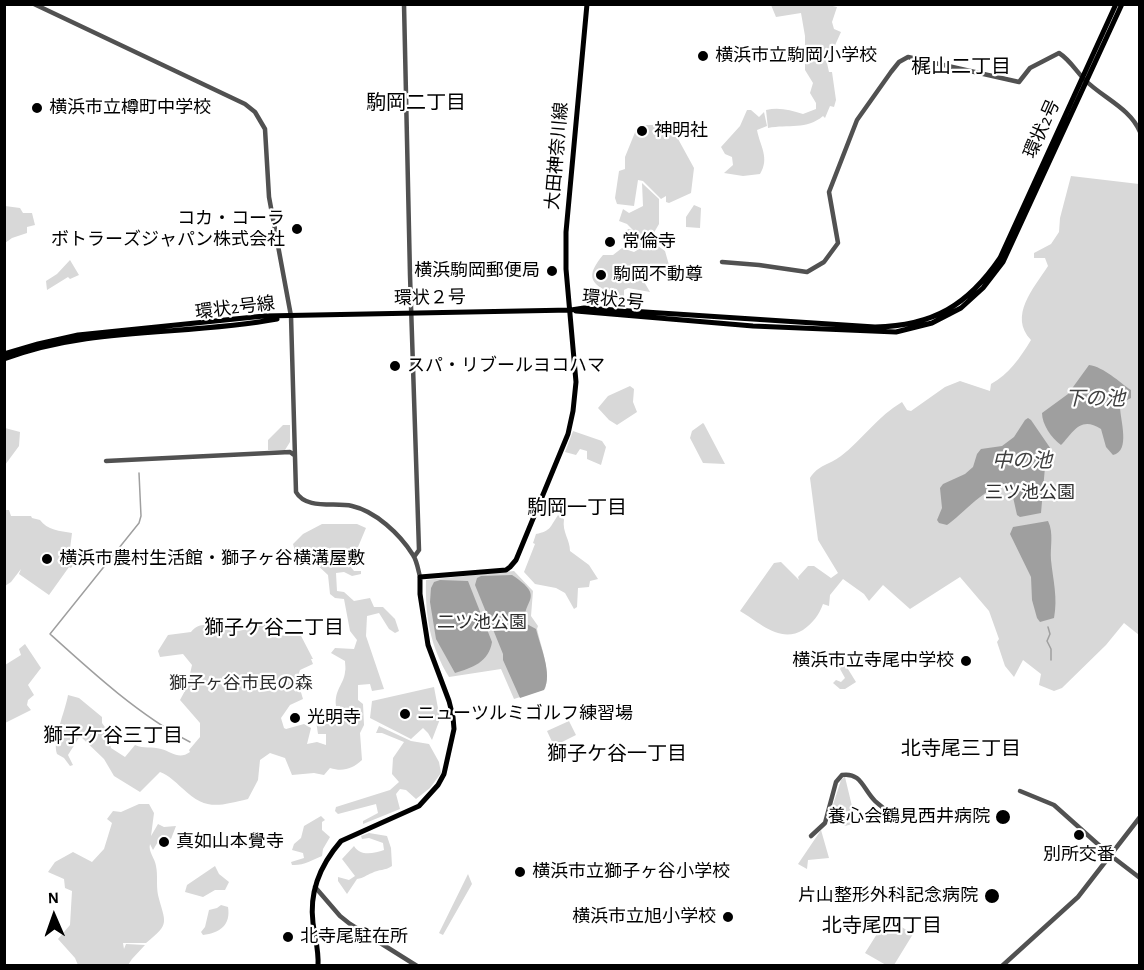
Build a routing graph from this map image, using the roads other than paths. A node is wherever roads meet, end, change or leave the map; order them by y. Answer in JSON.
{"nodes":[{"id":1,"x":34,"y":4,"type":"edge"},
{"id":2,"x":404,"y":4,"type":"edge"},
{"id":3,"x":587,"y":4,"type":"edge"},
{"id":4,"x":1116,"y":4,"type":"edge"},
{"id":5,"x":1122,"y":4,"type":"edge"},
{"id":6,"x":1084,"y":79,"type":"junction"},
{"id":7,"x":1140,"y":132,"type":"edge"},
{"id":8,"x":722,"y":262,"type":"dead end"},
{"id":9,"x":571,"y":310,"type":"junction"},
{"id":10,"x":412,"y":313,"type":"junction"},
{"id":11,"x":291,"y":316,"type":"junction"},
{"id":12,"x":4,"y":354,"type":"edge"},
{"id":13,"x":4,"y":359,"type":"edge"},
{"id":14,"x":294,"y":455,"type":"junction"},
{"id":15,"x":106,"y":460,"type":"dead end"},
{"id":16,"x":414,"y":556,"type":"junction"},
{"id":17,"x":420,"y":577,"type":"junction"},
{"id":18,"x":1020,"y":791,"type":"dead end"},
{"id":19,"x":886,"y":811,"type":"dead end"},
{"id":20,"x":1140,"y":817,"type":"edge"},
{"id":21,"x":812,"y":836,"type":"dead end"},
{"id":22,"x":1110,"y":855,"type":"junction"},
{"id":23,"x":1140,"y":878,"type":"edge"},
{"id":24,"x":315,"y":887,"type":"junction"},
{"id":25,"x":318,"y":966,"type":"edge"},
{"id":26,"x":417,"y":966,"type":"edge"},
{"id":27,"x":1002,"y":966,"type":"edge"}],
"edges":[{"from":1,"to":11,"type":"street"},
{"from":2,"to":10,"type":"street"},
{"from":3,"to":9,"type":"main road","name":"大田神奈川線"},
{"from":4,"to":6,"type":"main road","name":"環状2号"},
{"from":5,"to":6,"type":"main road","name":"環状2号"},
{"from":6,"to":7,"type":"street"},
{"from":6,"to":8,"type":"street"},
{"from":6,"to":9,"type":"main road","name":"環状2号"},
{"from":9,"to":10,"type":"main road","name":"環状２号"},
{"from":9,"to":17,"type":"main road","name":"大田神奈川線"},
{"from":10,"to":11,"type":"main road","name":"環状２号"},
{"from":10,"to":16,"type":"street"},
{"from":11,"to":12,"type":"main road","name":"環状2号線"},
{"from":11,"to":13,"type":"main road","name":"環状2号線"},
{"from":11,"to":14,"type":"street"},
{"from":14,"to":15,"type":"street"},
{"from":14,"to":16,"type":"street"},
{"from":16,"to":17,"type":"street"},
{"from":17,"to":24,"type":"main road"},
{"from":18,"to":22,"type":"street"},
{"from":19,"to":21,"type":"street"},
{"from":20,"to":22,"type":"street"},
{"from":22,"to":23,"type":"street"},
{"from":22,"to":27,"type":"street"},
{"from":24,"to":25,"type":"main road"},
{"from":24,"to":26,"type":"street"}]}
